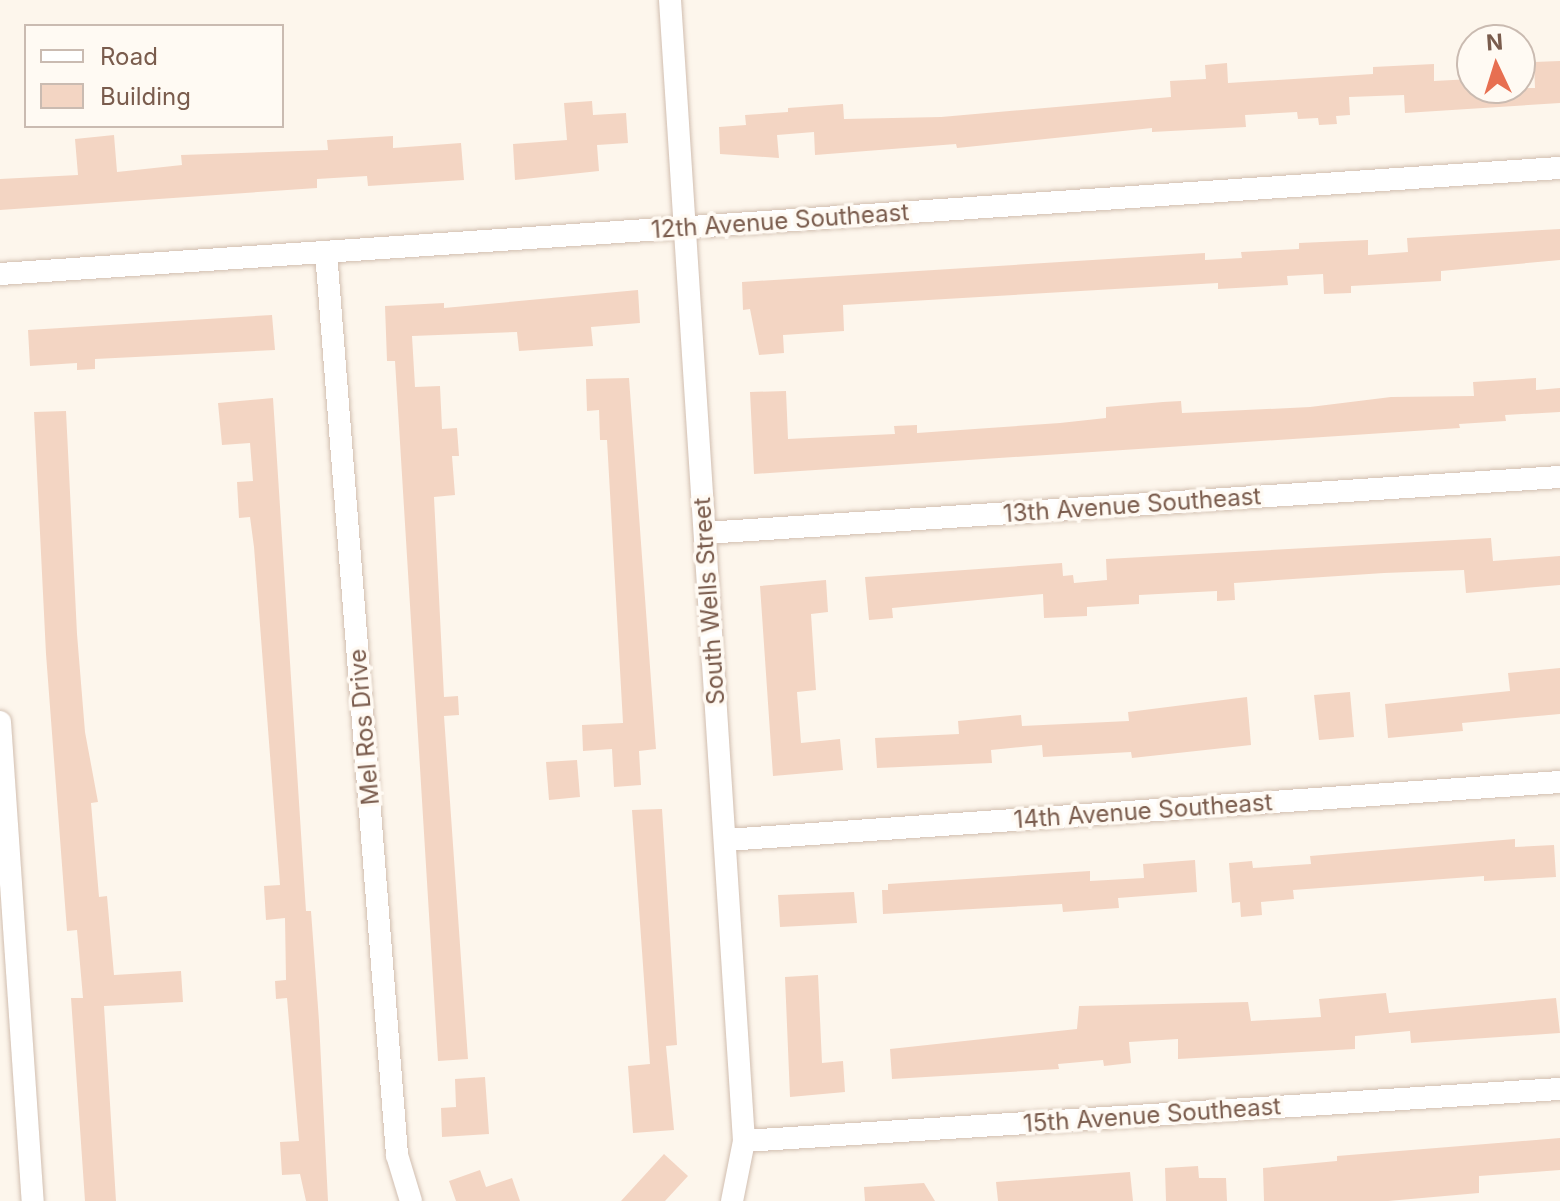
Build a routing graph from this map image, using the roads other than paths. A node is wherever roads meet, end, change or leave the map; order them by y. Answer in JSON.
{"nodes":[{"id":1,"x":670,"y":0,"type":"edge"},
{"id":2,"x":1560,"y":168,"type":"edge"},
{"id":3,"x":684,"y":227,"type":"junction"},
{"id":4,"x":326,"y":252,"type":"junction"},
{"id":5,"x":0,"y":274,"type":"edge"},
{"id":6,"x":1560,"y":477,"type":"edge"},
{"id":7,"x":705,"y":533,"type":"junction"},
{"id":8,"x":0,"y":722,"type":"edge"},
{"id":9,"x":1560,"y":782,"type":"edge"},
{"id":10,"x":726,"y":840,"type":"junction"},
{"id":11,"x":1560,"y":1089,"type":"edge"},
{"id":12,"x":744,"y":1141,"type":"junction"},
{"id":13,"x":33,"y":1201,"type":"edge"},
{"id":14,"x":411,"y":1201,"type":"edge"},
{"id":15,"x":732,"y":1201,"type":"edge"}],
"edges":[{"from":1,"to":3,"type":"street","name":"South Wells Street"},
{"from":2,"to":3,"type":"street","name":"12th Avenue Southeast"},
{"from":3,"to":4,"type":"street","name":"12th Avenue Southeast"},
{"from":3,"to":7,"type":"street","name":"South Wells Street"},
{"from":4,"to":5,"type":"street","name":"12th Avenue Southeast"},
{"from":4,"to":14,"type":"street","name":"Mel Ros Drive"},
{"from":6,"to":7,"type":"street","name":"13th Avenue Southeast"},
{"from":7,"to":10,"type":"street","name":"South Wells Street"},
{"from":8,"to":13,"type":"street"},
{"from":9,"to":10,"type":"street","name":"14th Avenue Southeast"},
{"from":10,"to":12,"type":"street","name":"South Wells Street"},
{"from":11,"to":12,"type":"street","name":"15th Avenue Southeast"},
{"from":12,"to":15,"type":"street","name":"South Wells Street"}]}
